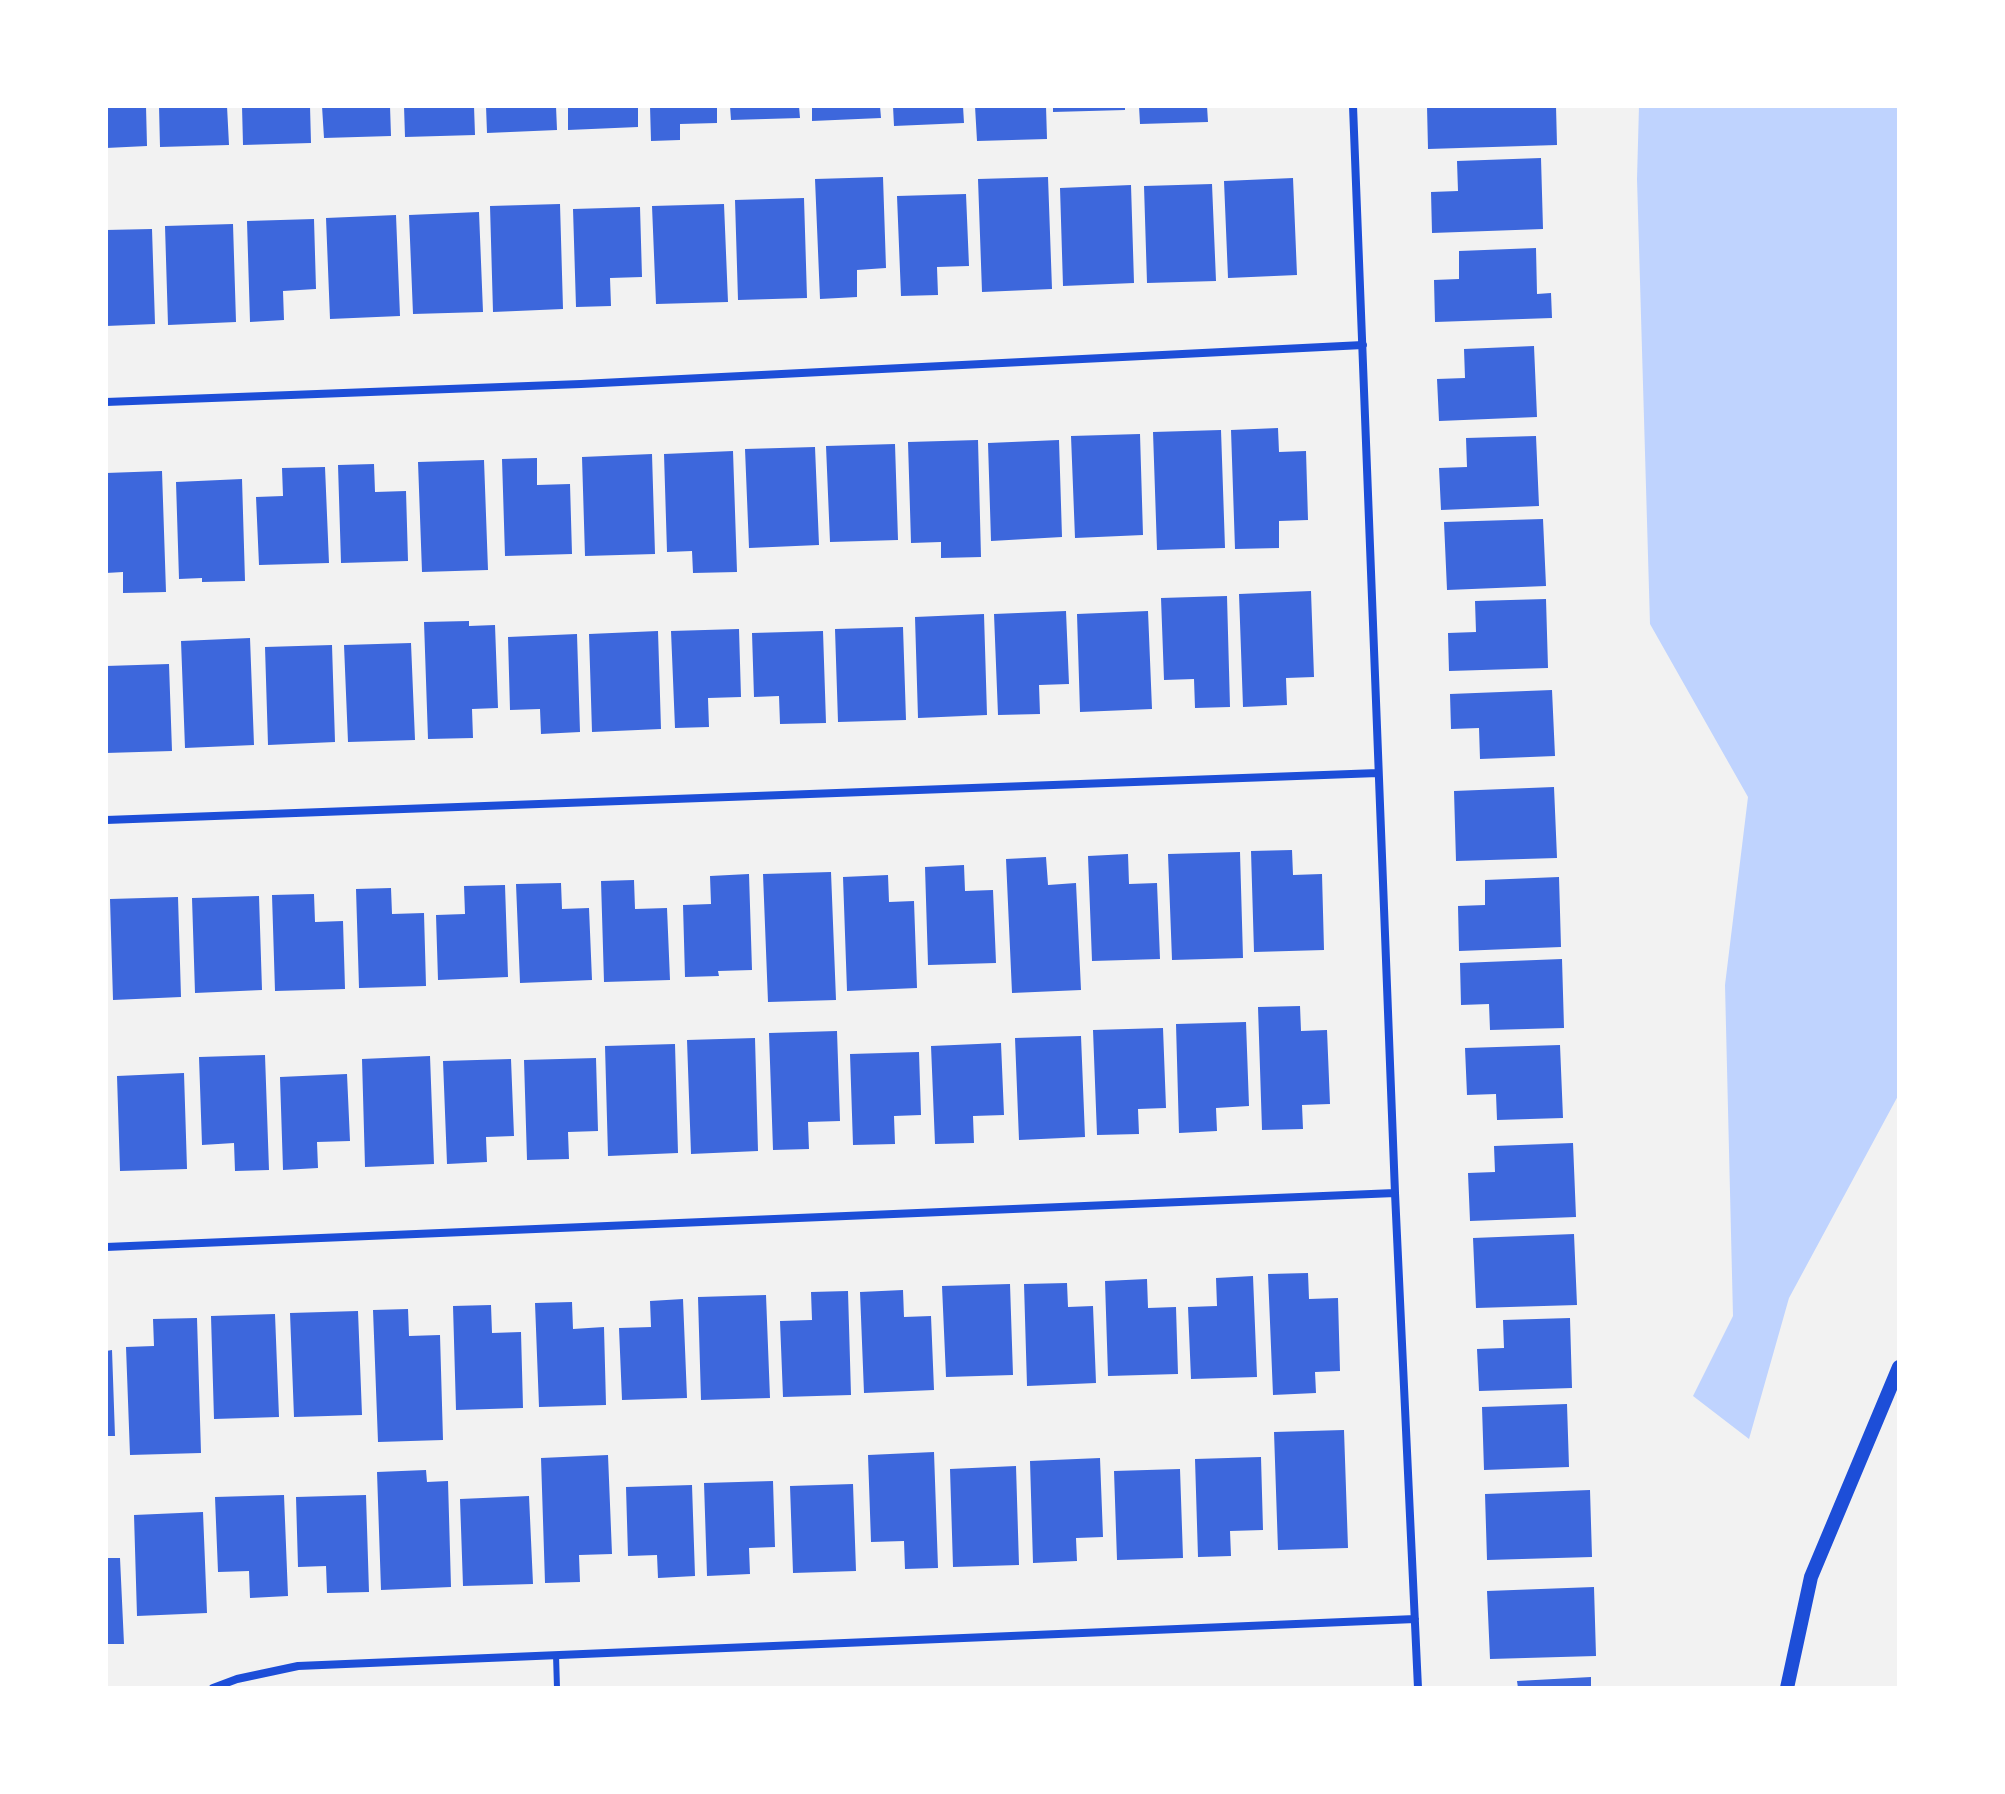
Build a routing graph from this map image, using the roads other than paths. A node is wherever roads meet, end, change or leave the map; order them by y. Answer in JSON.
{"nodes":[{"id":1,"x":1353,"y":106,"type":"edge"},
{"id":2,"x":1363,"y":345,"type":"junction"},
{"id":3,"x":106,"y":402,"type":"edge"},
{"id":4,"x":1378,"y":773,"type":"junction"},
{"id":5,"x":106,"y":820,"type":"edge"},
{"id":6,"x":1395,"y":1193,"type":"junction"},
{"id":7,"x":106,"y":1247,"type":"edge"},
{"id":8,"x":1899,"y":1367,"type":"edge"},
{"id":9,"x":1415,"y":1619,"type":"junction"},
{"id":10,"x":556,"y":1655,"type":"junction"},
{"id":11,"x":213,"y":1688,"type":"edge"},
{"id":12,"x":557,"y":1688,"type":"edge"},
{"id":13,"x":1418,"y":1688,"type":"edge"},
{"id":14,"x":1787,"y":1688,"type":"edge"}],
"edges":[{"from":1,"to":2,"type":"street"},
{"from":2,"to":3,"type":"street"},
{"from":2,"to":4,"type":"street"},
{"from":4,"to":5,"type":"street"},
{"from":4,"to":6,"type":"street"},
{"from":6,"to":7,"type":"street"},
{"from":6,"to":9,"type":"street"},
{"from":8,"to":14,"type":"street"},
{"from":9,"to":10,"type":"street"},
{"from":9,"to":13,"type":"street"},
{"from":10,"to":11,"type":"street"},
{"from":10,"to":12,"type":"lane"}]}
